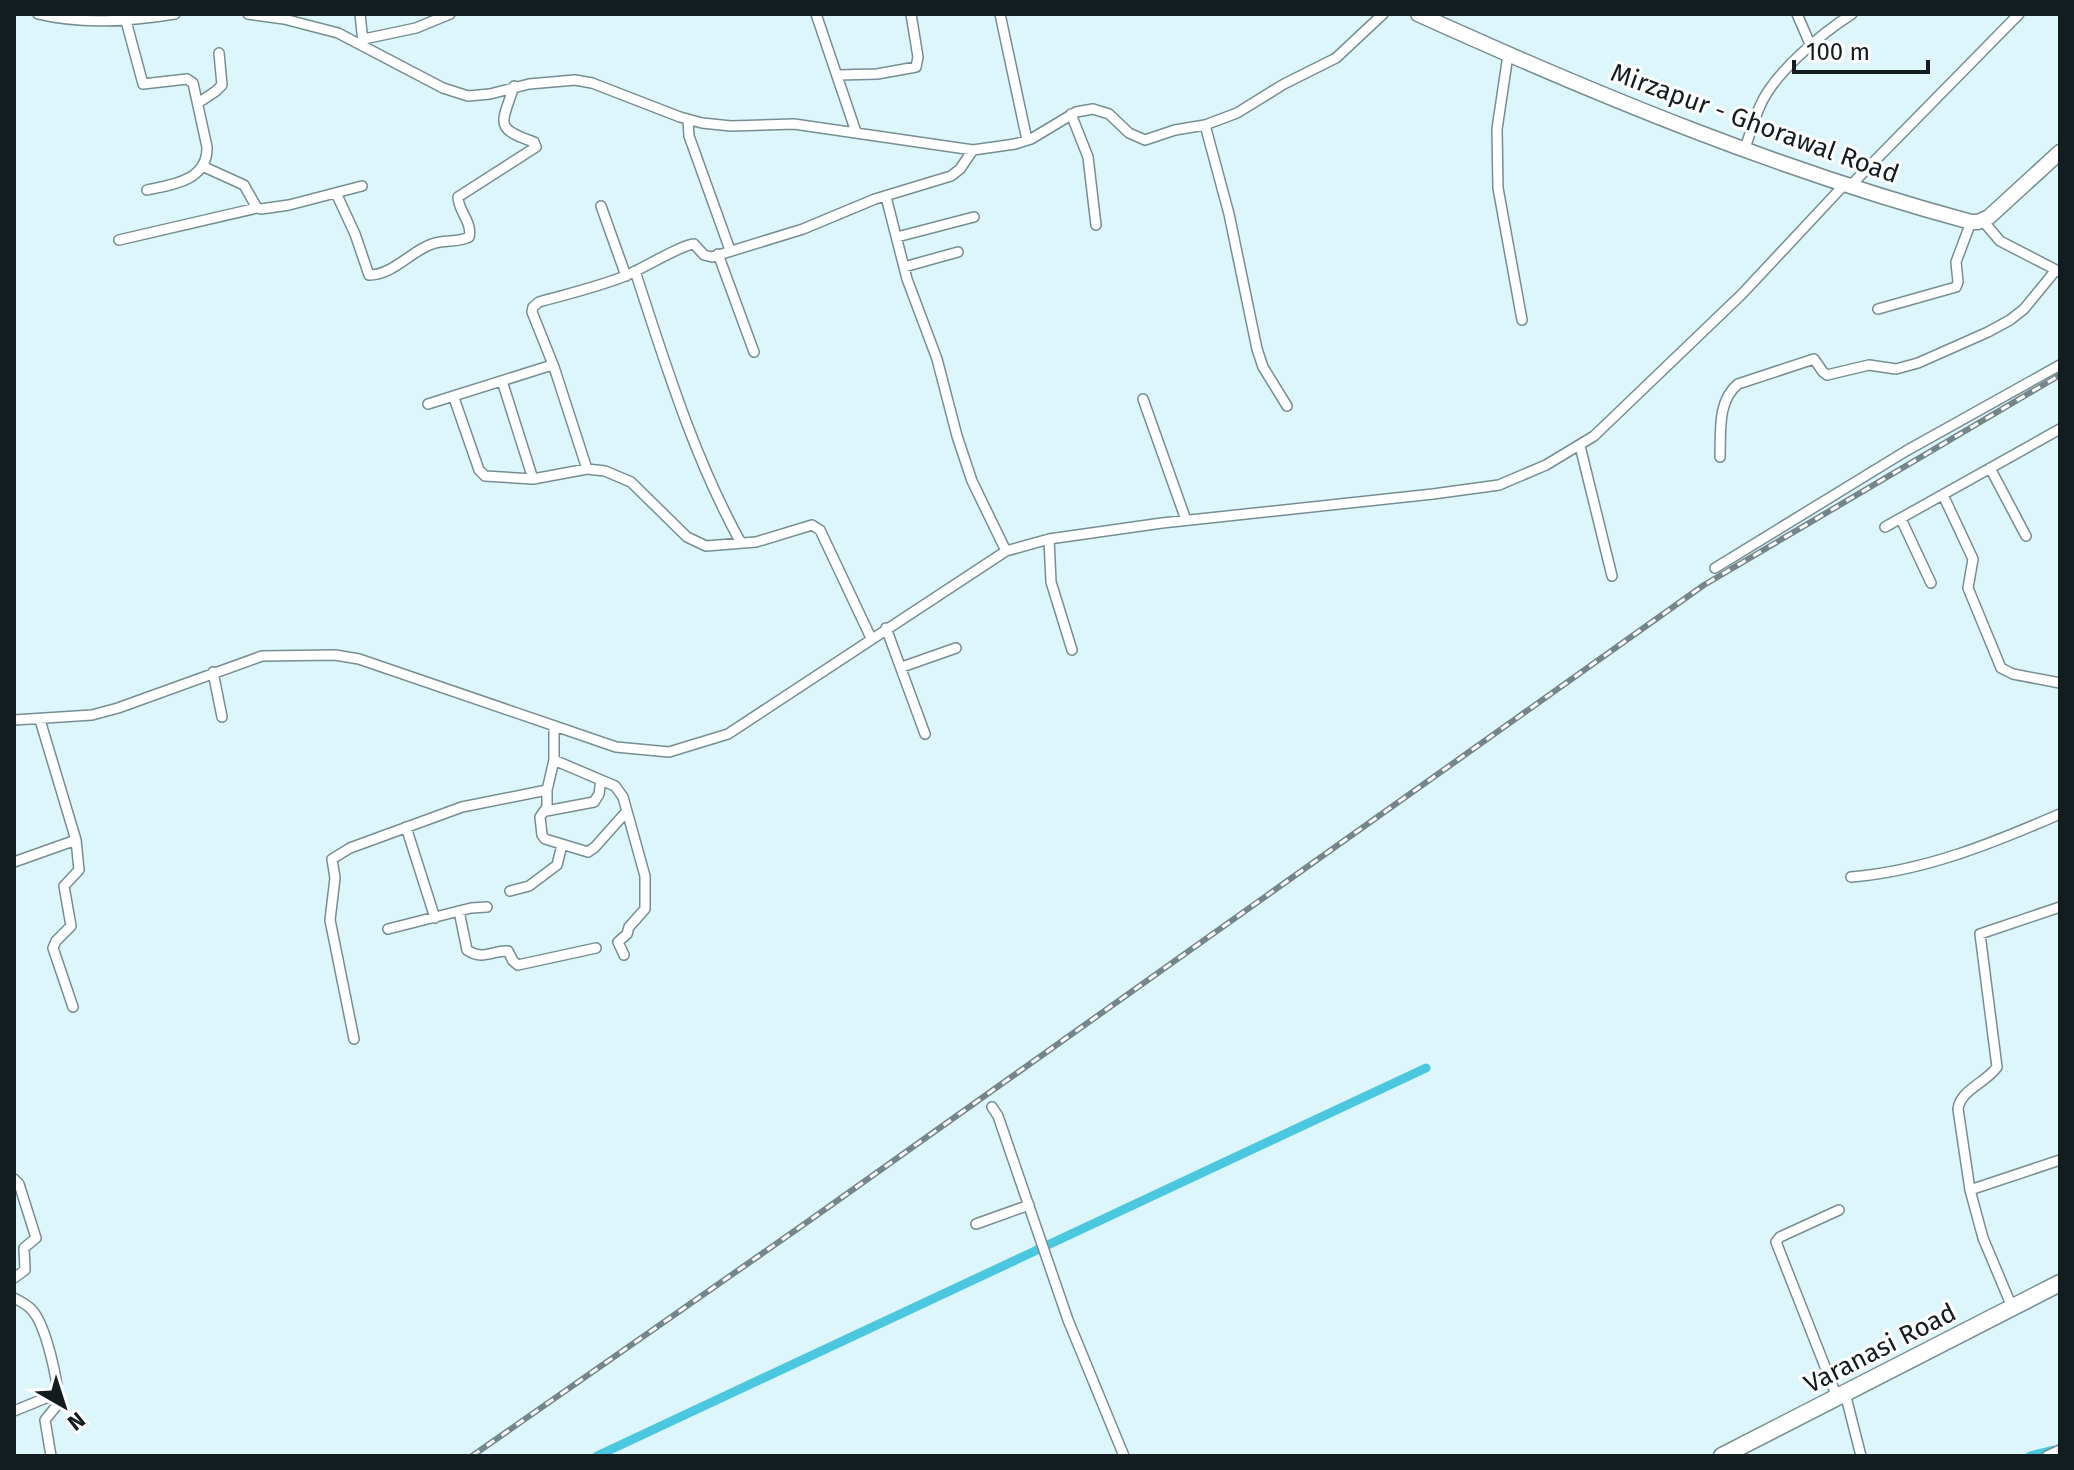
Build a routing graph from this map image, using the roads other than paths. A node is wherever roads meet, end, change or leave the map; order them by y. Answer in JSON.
{"nodes":[{"id":1,"x":38,"y":14,"type":"edge"},
{"id":2,"x":175,"y":14,"type":"edge"},
{"id":3,"x":248,"y":14,"type":"edge"},
{"id":4,"x":360,"y":14,"type":"edge"},
{"id":5,"x":450,"y":14,"type":"edge"},
{"id":6,"x":816,"y":14,"type":"edge"},
{"id":7,"x":911,"y":14,"type":"edge"},
{"id":8,"x":1000,"y":14,"type":"edge"},
{"id":9,"x":1383,"y":14,"type":"edge"},
{"id":10,"x":1418,"y":14,"type":"edge"},
{"id":11,"x":1797,"y":14,"type":"edge"},
{"id":12,"x":1852,"y":14,"type":"edge"},
{"id":13,"x":2019,"y":14,"type":"edge"},
{"id":14,"x":126,"y":21,"type":"junction"},
{"id":15,"x":363,"y":42,"type":"junction"},
{"id":16,"x":1810,"y":44,"type":"junction"},
{"id":17,"x":219,"y":53,"type":"dead end"},
{"id":18,"x":1508,"y":55,"type":"junction"},
{"id":19,"x":838,"y":75,"type":"junction"},
{"id":20,"x":514,"y":86,"type":"junction"},
{"id":21,"x":198,"y":103,"type":"junction"},
{"id":22,"x":1071,"y":114,"type":"junction"},
{"id":23,"x":688,"y":120,"type":"junction"},
{"id":24,"x":1205,"y":125,"type":"junction"},
{"id":25,"x":856,"y":132,"type":"junction"},
{"id":26,"x":1027,"y":140,"type":"junction"},
{"id":27,"x":1745,"y":148,"type":"junction"},
{"id":28,"x":973,"y":150,"type":"junction"},
{"id":29,"x":2060,"y":152,"type":"edge"},
{"id":30,"x":202,"y":166,"type":"junction"},
{"id":31,"x":1847,"y":185,"type":"junction"},
{"id":32,"x":362,"y":186,"type":"dead end"},
{"id":33,"x":147,"y":190,"type":"dead end"},
{"id":34,"x":336,"y":193,"type":"junction"},
{"id":35,"x":886,"y":197,"type":"junction"},
{"id":36,"x":601,"y":206,"type":"dead end"},
{"id":37,"x":257,"y":208,"type":"junction"},
{"id":38,"x":974,"y":217,"type":"dead end"},
{"id":39,"x":1977,"y":221,"type":"junction"},
{"id":40,"x":1096,"y":225,"type":"dead end"},
{"id":41,"x":897,"y":237,"type":"junction"},
{"id":42,"x":119,"y":240,"type":"dead end"},
{"id":43,"x":730,"y":250,"type":"junction"},
{"id":44,"x":958,"y":252,"type":"dead end"},
{"id":45,"x":718,"y":254,"type":"junction"},
{"id":46,"x":904,"y":267,"type":"junction"},
{"id":47,"x":2058,"y":271,"type":"edge"},
{"id":48,"x":630,"y":274,"type":"junction"},
{"id":49,"x":1878,"y":309,"type":"dead end"},
{"id":50,"x":1522,"y":320,"type":"dead end"},
{"id":51,"x":754,"y":352,"type":"dead end"},
{"id":52,"x":2060,"y":365,"type":"edge"},
{"id":53,"x":554,"y":367,"type":"junction"},
{"id":54,"x":502,"y":381,"type":"junction"},
{"id":55,"x":454,"y":398,"type":"junction"},
{"id":56,"x":1143,"y":399,"type":"dead end"},
{"id":57,"x":428,"y":404,"type":"dead end"},
{"id":58,"x":1287,"y":406,"type":"dead end"},
{"id":59,"x":2060,"y":429,"type":"edge"},
{"id":60,"x":1581,"y":451,"type":"junction"},
{"id":61,"x":1720,"y":457,"type":"dead end"},
{"id":62,"x":1990,"y":468,"type":"junction"},
{"id":63,"x":587,"y":469,"type":"junction"},
{"id":64,"x":533,"y":479,"type":"junction"},
{"id":65,"x":1943,"y":495,"type":"junction"},
{"id":66,"x":1901,"y":519,"type":"junction"},
{"id":67,"x":1186,"y":520,"type":"junction"},
{"id":68,"x":1885,"y":527,"type":"dead end"},
{"id":69,"x":2026,"y":536,"type":"dead end"},
{"id":70,"x":741,"y":543,"type":"junction"},
{"id":71,"x":1049,"y":543,"type":"junction"},
{"id":72,"x":1006,"y":551,"type":"junction"},
{"id":73,"x":1715,"y":568,"type":"dead end"},
{"id":74,"x":1612,"y":576,"type":"dead end"},
{"id":75,"x":1931,"y":583,"type":"dead end"},
{"id":76,"x":888,"y":631,"type":"junction"},
{"id":77,"x":871,"y":638,"type":"junction"},
{"id":78,"x":956,"y":648,"type":"dead end"},
{"id":79,"x":1072,"y":650,"type":"dead end"},
{"id":80,"x":902,"y":667,"type":"junction"},
{"id":81,"x":213,"y":672,"type":"junction"},
{"id":82,"x":2060,"y":683,"type":"edge"},
{"id":83,"x":222,"y":717,"type":"dead end"},
{"id":84,"x":14,"y":720,"type":"edge"},
{"id":85,"x":41,"y":724,"type":"junction"},
{"id":86,"x":554,"y":726,"type":"junction"},
{"id":87,"x":925,"y":734,"type":"dead end"},
{"id":88,"x":554,"y":760,"type":"junction"},
{"id":89,"x":601,"y":780,"type":"junction"},
{"id":90,"x":547,"y":790,"type":"junction"},
{"id":91,"x":546,"y":811,"type":"junction"},
{"id":92,"x":627,"y":811,"type":"junction"},
{"id":93,"x":2060,"y":814,"type":"edge"},
{"id":94,"x":406,"y":827,"type":"junction"},
{"id":95,"x":76,"y":840,"type":"junction"},
{"id":96,"x":562,"y":845,"type":"junction"},
{"id":97,"x":14,"y":862,"type":"edge"},
{"id":98,"x":1851,"y":877,"type":"dead end"},
{"id":99,"x":510,"y":891,"type":"dead end"},
{"id":100,"x":487,"y":907,"type":"dead end"},
{"id":101,"x":2060,"y":907,"type":"edge"},
{"id":102,"x":459,"y":911,"type":"junction"},
{"id":103,"x":435,"y":918,"type":"junction"},
{"id":104,"x":388,"y":929,"type":"dead end"},
{"id":105,"x":596,"y":948,"type":"dead end"},
{"id":106,"x":624,"y":955,"type":"dead end"},
{"id":107,"x":73,"y":1007,"type":"dead end"},
{"id":108,"x":354,"y":1039,"type":"dead end"},
{"id":109,"x":992,"y":1107,"type":"dead end"},
{"id":110,"x":2060,"y":1160,"type":"edge"},
{"id":111,"x":14,"y":1179,"type":"edge"},
{"id":112,"x":1970,"y":1190,"type":"junction"},
{"id":113,"x":1029,"y":1205,"type":"junction"},
{"id":114,"x":1839,"y":1210,"type":"dead end"},
{"id":115,"x":976,"y":1224,"type":"dead end"},
{"id":116,"x":14,"y":1278,"type":"edge"},
{"id":117,"x":2060,"y":1283,"type":"edge"},
{"id":118,"x":14,"y":1298,"type":"edge"},
{"id":119,"x":2012,"y":1307,"type":"junction"},
{"id":120,"x":58,"y":1393,"type":"junction"},
{"id":121,"x":1841,"y":1395,"type":"junction"},
{"id":122,"x":14,"y":1411,"type":"edge"},
{"id":123,"x":2060,"y":1450,"type":"edge"},
{"id":124,"x":51,"y":1456,"type":"edge"},
{"id":125,"x":1124,"y":1456,"type":"edge"},
{"id":126,"x":1722,"y":1456,"type":"edge"},
{"id":127,"x":1861,"y":1456,"type":"edge"},
{"id":128,"x":2047,"y":1456,"type":"edge"}],
"edges":[{"from":1,"to":14,"type":"street"},
{"from":2,"to":14,"type":"street"},
{"from":3,"to":15,"type":"street"},
{"from":4,"to":15,"type":"street"},
{"from":5,"to":15,"type":"street"},
{"from":6,"to":19,"type":"street"},
{"from":7,"to":19,"type":"street"},
{"from":8,"to":26,"type":"street"},
{"from":9,"to":24,"type":"street"},
{"from":10,"to":18,"type":"main road","name":"Mirzapur - Ghorawal Road"},
{"from":11,"to":16,"type":"street"},
{"from":12,"to":16,"type":"street"},
{"from":13,"to":31,"type":"street"},
{"from":14,"to":21,"type":"street"},
{"from":15,"to":20,"type":"street"},
{"from":16,"to":27,"type":"street"},
{"from":17,"to":21,"type":"street"},
{"from":18,"to":27,"type":"main road","name":"Mirzapur - Ghorawal Road"},
{"from":18,"to":50,"type":"street"},
{"from":19,"to":25,"type":"street"},
{"from":20,"to":23,"type":"street"},
{"from":20,"to":34,"type":"street"},
{"from":21,"to":30,"type":"street"},
{"from":22,"to":24,"type":"street"},
{"from":22,"to":26,"type":"street"},
{"from":22,"to":40,"type":"street"},
{"from":23,"to":25,"type":"street"},
{"from":23,"to":43,"type":"street"},
{"from":24,"to":58,"type":"street"},
{"from":25,"to":28,"type":"street"},
{"from":26,"to":28,"type":"street"},
{"from":27,"to":31,"type":"main road","name":"Mirzapur - Ghorawal Road"},
{"from":28,"to":35,"type":"street"},
{"from":29,"to":39,"type":"main road"},
{"from":30,"to":33,"type":"street"},
{"from":30,"to":37,"type":"street"},
{"from":31,"to":39,"type":"main road","name":"Mirzapur - Ghorawal Road"},
{"from":31,"to":60,"type":"street"},
{"from":32,"to":34,"type":"street"},
{"from":34,"to":37,"type":"street"},
{"from":35,"to":41,"type":"street"},
{"from":35,"to":43,"type":"street"},
{"from":36,"to":48,"type":"street"},
{"from":37,"to":42,"type":"street"},
{"from":38,"to":41,"type":"street"},
{"from":39,"to":47,"type":"street"},
{"from":39,"to":49,"type":"street"},
{"from":41,"to":46,"type":"street"},
{"from":43,"to":45,"type":"street"},
{"from":44,"to":46,"type":"street"},
{"from":45,"to":48,"type":"street"},
{"from":45,"to":51,"type":"street"},
{"from":46,"to":72,"type":"street"},
{"from":47,"to":61,"type":"street"},
{"from":48,"to":53,"type":"street"},
{"from":48,"to":70,"type":"street"},
{"from":52,"to":73,"type":"street"},
{"from":53,"to":54,"type":"street"},
{"from":53,"to":63,"type":"street"},
{"from":54,"to":55,"type":"street"},
{"from":54,"to":64,"type":"street"},
{"from":55,"to":57,"type":"street"},
{"from":55,"to":64,"type":"street"},
{"from":56,"to":67,"type":"street"},
{"from":59,"to":62,"type":"street"},
{"from":60,"to":67,"type":"street"},
{"from":60,"to":74,"type":"street"},
{"from":62,"to":65,"type":"street"},
{"from":62,"to":69,"type":"street"},
{"from":63,"to":64,"type":"street"},
{"from":63,"to":70,"type":"street"},
{"from":65,"to":66,"type":"street"},
{"from":65,"to":82,"type":"street"},
{"from":66,"to":68,"type":"street"},
{"from":66,"to":75,"type":"street"},
{"from":67,"to":71,"type":"street"},
{"from":70,"to":77,"type":"street"},
{"from":71,"to":72,"type":"street"},
{"from":71,"to":79,"type":"street"},
{"from":72,"to":76,"type":"street"},
{"from":76,"to":77,"type":"street"},
{"from":76,"to":80,"type":"street"},
{"from":77,"to":86,"type":"street"},
{"from":78,"to":80,"type":"street"},
{"from":80,"to":87,"type":"street"},
{"from":81,"to":83,"type":"street"},
{"from":81,"to":85,"type":"street"},
{"from":81,"to":86,"type":"street"},
{"from":84,"to":85,"type":"street"},
{"from":85,"to":95,"type":"street"},
{"from":86,"to":88,"type":"street"},
{"from":88,"to":89,"type":"street"},
{"from":88,"to":90,"type":"street"},
{"from":89,"to":91,"type":"street"},
{"from":89,"to":92,"type":"street"},
{"from":90,"to":91,"type":"street"},
{"from":90,"to":94,"type":"street"},
{"from":91,"to":96,"type":"street"},
{"from":92,"to":96,"type":"street"},
{"from":92,"to":106,"type":"street"},
{"from":93,"to":98,"type":"street"},
{"from":94,"to":103,"type":"street"},
{"from":94,"to":108,"type":"street"},
{"from":95,"to":97,"type":"street"},
{"from":95,"to":107,"type":"street"},
{"from":96,"to":99,"type":"street"},
{"from":100,"to":102,"type":"street"},
{"from":101,"to":112,"type":"street"},
{"from":102,"to":103,"type":"street"},
{"from":102,"to":105,"type":"street"},
{"from":103,"to":104,"type":"street"},
{"from":109,"to":113,"type":"street"},
{"from":110,"to":112,"type":"street"},
{"from":111,"to":116,"type":"street"},
{"from":112,"to":119,"type":"street"},
{"from":113,"to":115,"type":"street"},
{"from":113,"to":125,"type":"street"},
{"from":114,"to":121,"type":"street"},
{"from":117,"to":119,"type":"highway","name":"Varanasi Road"},
{"from":118,"to":120,"type":"street"},
{"from":119,"to":121,"type":"highway","name":"Varanasi Road"},
{"from":120,"to":122,"type":"street"},
{"from":120,"to":124,"type":"street"},
{"from":121,"to":126,"type":"highway","name":"Varanasi Road"},
{"from":121,"to":127,"type":"street"},
{"from":123,"to":128,"type":"street"}]}
